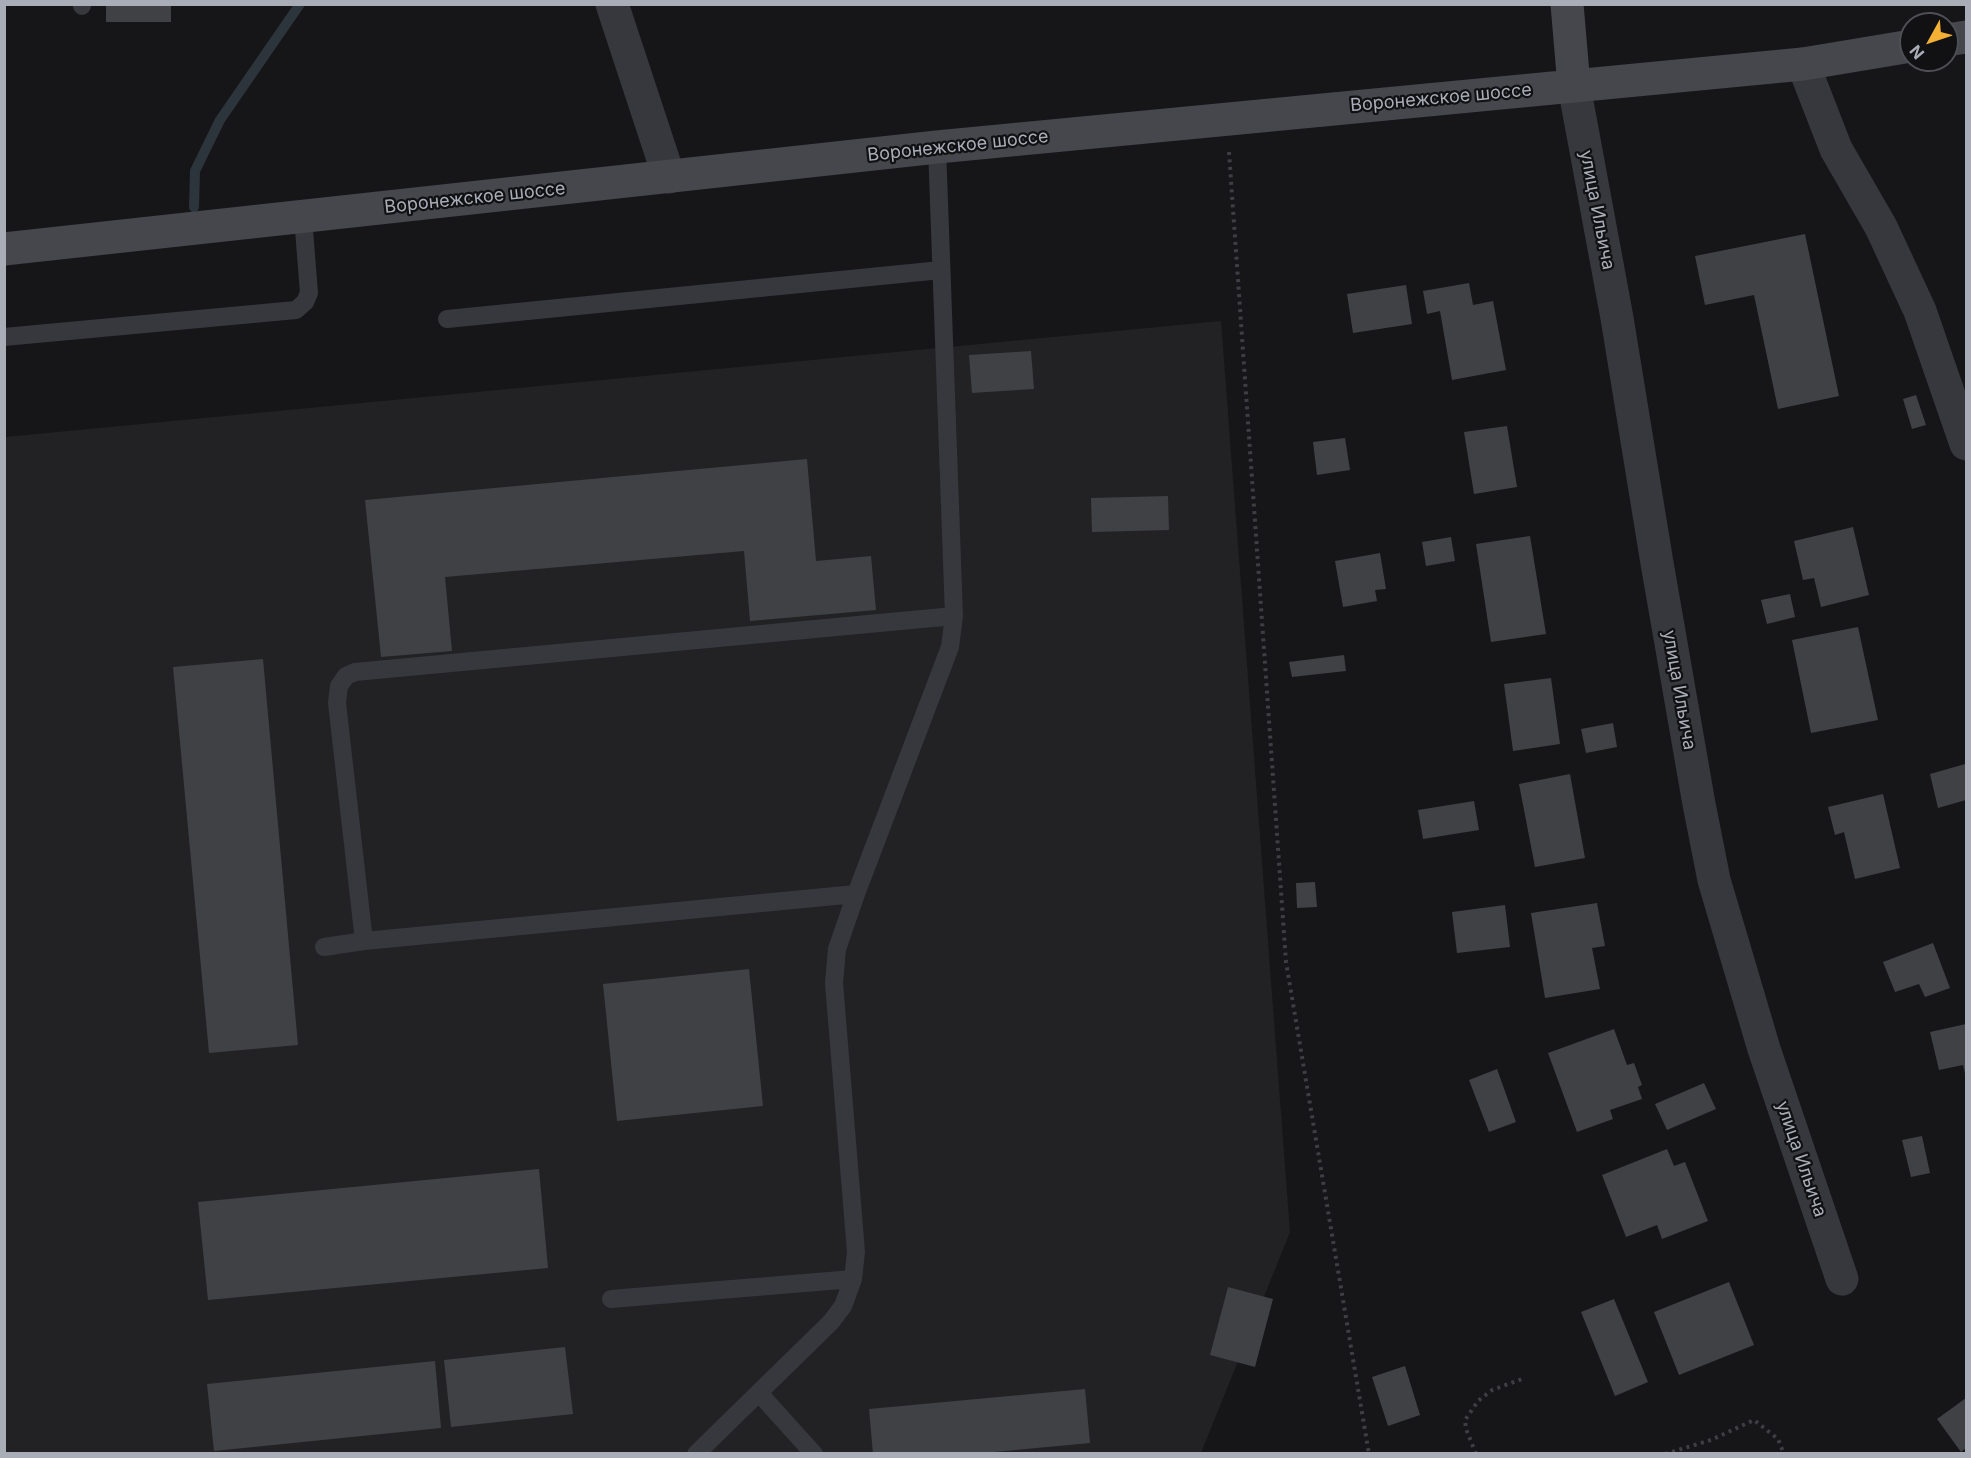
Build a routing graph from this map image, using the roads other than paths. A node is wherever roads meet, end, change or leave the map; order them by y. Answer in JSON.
{"nodes":[{"id":1,"x":612,"y":4,"type":"edge"},
{"id":2,"x":1567,"y":4,"type":"edge"},
{"id":3,"x":1899,"y":48,"type":"edge"},
{"id":4,"x":1803,"y":64,"type":"junction"},
{"id":5,"x":1574,"y":86,"type":"junction"},
{"id":6,"x":937,"y":147,"type":"junction"},
{"id":7,"x":669,"y":177,"type":"junction"},
{"id":8,"x":303,"y":217,"type":"junction"},
{"id":9,"x":4,"y":249,"type":"edge"},
{"id":10,"x":941,"y":270,"type":"junction"},
{"id":11,"x":447,"y":319,"type":"dead end"},
{"id":12,"x":4,"y":337,"type":"edge"},
{"id":13,"x":1966,"y":444,"type":"edge"},
{"id":14,"x":954,"y":616,"type":"junction"},
{"id":15,"x":856,"y":894,"type":"junction"},
{"id":16,"x":364,"y":941,"type":"junction"},
{"id":17,"x":324,"y":947,"type":"dead end"},
{"id":18,"x":853,"y":1279,"type":"junction"},
{"id":19,"x":1842,"y":1279,"type":"dead end"},
{"id":20,"x":611,"y":1299,"type":"dead end"},
{"id":21,"x":759,"y":1393,"type":"junction"},
{"id":22,"x":696,"y":1454,"type":"edge"},
{"id":23,"x":814,"y":1454,"type":"edge"}],
"edges":[{"from":1,"to":7,"type":"street"},
{"from":2,"to":5,"type":"main road"},
{"from":3,"to":4,"type":"main road","name":"Воронежское шоссе"},
{"from":4,"to":5,"type":"main road","name":"Воронежское шоссе"},
{"from":4,"to":13,"type":"street"},
{"from":5,"to":6,"type":"main road","name":"Воронежское шоссе"},
{"from":5,"to":19,"type":"street","name":"улица Ильича"},
{"from":6,"to":7,"type":"main road","name":"Воронежское шоссе"},
{"from":6,"to":10,"type":"lane"},
{"from":7,"to":8,"type":"main road","name":"Воронежское шоссе"},
{"from":8,"to":9,"type":"main road","name":"Воронежское шоссе"},
{"from":8,"to":12,"type":"lane"},
{"from":10,"to":11,"type":"lane"},
{"from":10,"to":14,"type":"lane"},
{"from":14,"to":15,"type":"lane"},
{"from":14,"to":16,"type":"lane"},
{"from":15,"to":16,"type":"lane"},
{"from":15,"to":18,"type":"lane"},
{"from":16,"to":17,"type":"lane"},
{"from":18,"to":20,"type":"lane"},
{"from":18,"to":21,"type":"lane"},
{"from":21,"to":22,"type":"lane"},
{"from":21,"to":23,"type":"lane"}]}
